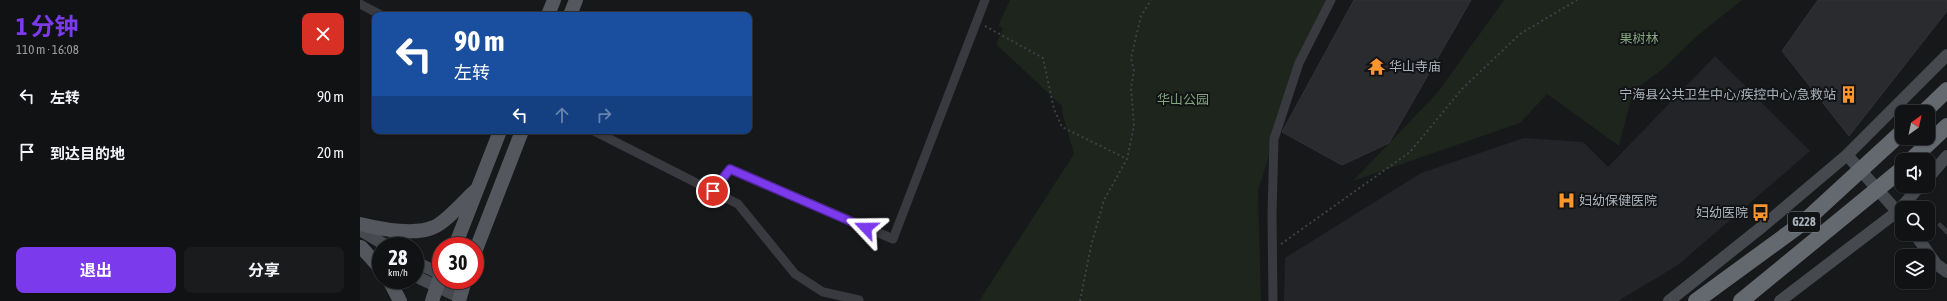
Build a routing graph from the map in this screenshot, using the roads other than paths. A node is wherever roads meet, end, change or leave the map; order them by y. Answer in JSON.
{"nodes":[{"id":1,"x":554,"y":0,"type":"edge"},
{"id":2,"x":576,"y":0,"type":"edge"},
{"id":3,"x":985,"y":0,"type":"edge"},
{"id":4,"x":1331,"y":0,"type":"edge"},
{"id":5,"x":360,"y":4,"type":"edge"},
{"id":6,"x":375,"y":12,"type":"edge"},
{"id":7,"x":549,"y":12,"type":"edge"},
{"id":8,"x":571,"y":12,"type":"edge"},
{"id":9,"x":1947,"y":55,"type":"edge"},
{"id":10,"x":1947,"y":90,"type":"edge"},
{"id":11,"x":1931,"y":105,"type":"edge"},
{"id":12,"x":1947,"y":126,"type":"edge"},
{"id":13,"x":499,"y":134,"type":"edge"},
{"id":14,"x":521,"y":134,"type":"edge"},
{"id":15,"x":600,"y":134,"type":"edge"},
{"id":16,"x":1895,"y":138,"type":"edge"},
{"id":17,"x":1918,"y":153,"type":"edge"},
{"id":18,"x":1847,"y":155,"type":"junction"},
{"id":19,"x":1947,"y":156,"type":"edge"},
{"id":20,"x":1861,"y":170,"type":"junction"},
{"id":21,"x":1935,"y":170,"type":"edge"},
{"id":22,"x":1895,"y":175,"type":"edge"},
{"id":23,"x":476,"y":190,"type":"junction"},
{"id":24,"x":1878,"y":190,"type":"junction"},
{"id":25,"x":713,"y":191,"type":"junction"},
{"id":26,"x":1895,"y":209,"type":"edge"},
{"id":27,"x":1895,"y":218,"type":"edge"},
{"id":28,"x":360,"y":224,"type":"edge"},
{"id":29,"x":1940,"y":225,"type":"dead end"},
{"id":30,"x":360,"y":230,"type":"edge"},
{"id":31,"x":1947,"y":232,"type":"edge"},
{"id":32,"x":372,"y":237,"type":"edge"},
{"id":33,"x":458,"y":237,"type":"edge"},
{"id":34,"x":481,"y":237,"type":"edge"},
{"id":35,"x":1920,"y":241,"type":"edge"},
{"id":36,"x":360,"y":247,"type":"edge"},
{"id":37,"x":372,"y":253,"type":"edge"},
{"id":38,"x":372,"y":260,"type":"edge"},
{"id":39,"x":1947,"y":272,"type":"edge"},
{"id":40,"x":424,"y":284,"type":"edge"},
{"id":41,"x":394,"y":289,"type":"edge"},
{"id":42,"x":456,"y":289,"type":"edge"},
{"id":43,"x":435,"y":294,"type":"edge"},
{"id":44,"x":860,"y":300,"type":"dead end"},
{"id":45,"x":400,"y":301,"type":"edge"},
{"id":46,"x":1273,"y":301,"type":"edge"},
{"id":47,"x":1669,"y":301,"type":"edge"},
{"id":48,"x":1696,"y":301,"type":"edge"},
{"id":49,"x":1741,"y":301,"type":"edge"},
{"id":50,"x":1780,"y":301,"type":"edge"}],
"edges":[{"from":1,"to":7,"type":"main road"},
{"from":2,"to":8,"type":"main road"},
{"from":3,"to":25,"type":"street"},
{"from":4,"to":46,"type":"street"},
{"from":5,"to":6,"type":"street"},
{"from":9,"to":18,"type":"street"},
{"from":10,"to":11,"type":"highway"},
{"from":12,"to":17,"type":"highway"},
{"from":13,"to":23,"type":"main road"},
{"from":14,"to":34,"type":"main road"},
{"from":15,"to":25,"type":"street"},
{"from":16,"to":20,"type":"highway","number":"G228"},
{"from":18,"to":20,"type":"street"},
{"from":18,"to":47,"type":"street"},
{"from":19,"to":21,"type":"street"},
{"from":20,"to":24,"type":"street"},
{"from":20,"to":48,"type":"highway","number":"G228"},
{"from":22,"to":24,"type":"highway","number":"G228"},
{"from":23,"to":28,"type":"main road"},
{"from":23,"to":33,"type":"main road"},
{"from":24,"to":26,"type":"street"},
{"from":24,"to":49,"type":"highway","number":"G228"},
{"from":25,"to":44,"type":"street"},
{"from":27,"to":50,"type":"street"},
{"from":29,"to":31,"type":"lane"},
{"from":30,"to":32,"type":"street"},
{"from":35,"to":39,"type":"street"},
{"from":36,"to":37,"type":"street"},
{"from":36,"to":38,"type":"main road"},
{"from":40,"to":43,"type":"street"},
{"from":41,"to":45,"type":"main road"},
{"from":42,"to":43,"type":"street"}]}
